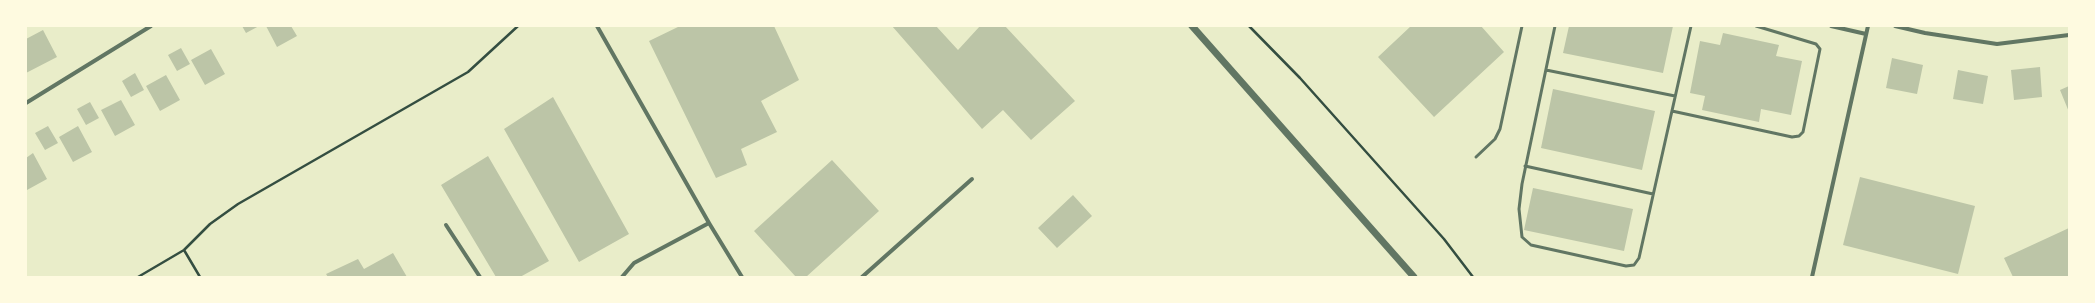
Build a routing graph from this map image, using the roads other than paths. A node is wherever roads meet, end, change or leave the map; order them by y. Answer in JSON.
{"nodes":[{"id":1,"x":150,"y":26,"type":"edge"},
{"id":2,"x":597,"y":26,"type":"edge"},
{"id":3,"x":1192,"y":26,"type":"edge"},
{"id":4,"x":1522,"y":26,"type":"edge"},
{"id":5,"x":1555,"y":26,"type":"edge"},
{"id":6,"x":1691,"y":26,"type":"edge"},
{"id":7,"x":1756,"y":26,"type":"edge"},
{"id":8,"x":1831,"y":26,"type":"edge"},
{"id":9,"x":1868,"y":26,"type":"edge"},
{"id":10,"x":1895,"y":26,"type":"edge"},
{"id":11,"x":1866,"y":34,"type":"junction"},
{"id":12,"x":2069,"y":35,"type":"edge"},
{"id":13,"x":1546,"y":70,"type":"junction"},
{"id":14,"x":1675,"y":96,"type":"junction"},
{"id":15,"x":26,"y":103,"type":"edge"},
{"id":16,"x":1672,"y":111,"type":"junction"},
{"id":17,"x":1476,"y":157,"type":"dead end"},
{"id":18,"x":1525,"y":166,"type":"junction"},
{"id":19,"x":972,"y":179,"type":"dead end"},
{"id":20,"x":1653,"y":194,"type":"junction"},
{"id":21,"x":709,"y":223,"type":"junction"},
{"id":22,"x":446,"y":225,"type":"dead end"},
{"id":23,"x":480,"y":277,"type":"edge"},
{"id":24,"x":622,"y":277,"type":"edge"},
{"id":25,"x":742,"y":277,"type":"edge"},
{"id":26,"x":862,"y":277,"type":"edge"},
{"id":27,"x":1414,"y":277,"type":"edge"},
{"id":28,"x":1812,"y":277,"type":"edge"}],
"edges":[{"from":1,"to":15,"type":"street"},
{"from":2,"to":21,"type":"street"},
{"from":3,"to":27,"type":"street"},
{"from":4,"to":17,"type":"lane"},
{"from":5,"to":13,"type":"lane"},
{"from":6,"to":14,"type":"lane"},
{"from":7,"to":16,"type":"lane"},
{"from":8,"to":11,"type":"street"},
{"from":9,"to":11,"type":"street"},
{"from":10,"to":12,"type":"street"},
{"from":11,"to":28,"type":"street"},
{"from":13,"to":14,"type":"lane"},
{"from":13,"to":18,"type":"lane"},
{"from":14,"to":16,"type":"lane"},
{"from":16,"to":20,"type":"lane"},
{"from":18,"to":20,"type":"lane"},
{"from":18,"to":20,"type":"lane"},
{"from":19,"to":26,"type":"street"},
{"from":21,"to":24,"type":"street"},
{"from":21,"to":25,"type":"street"},
{"from":22,"to":23,"type":"street"}]}
